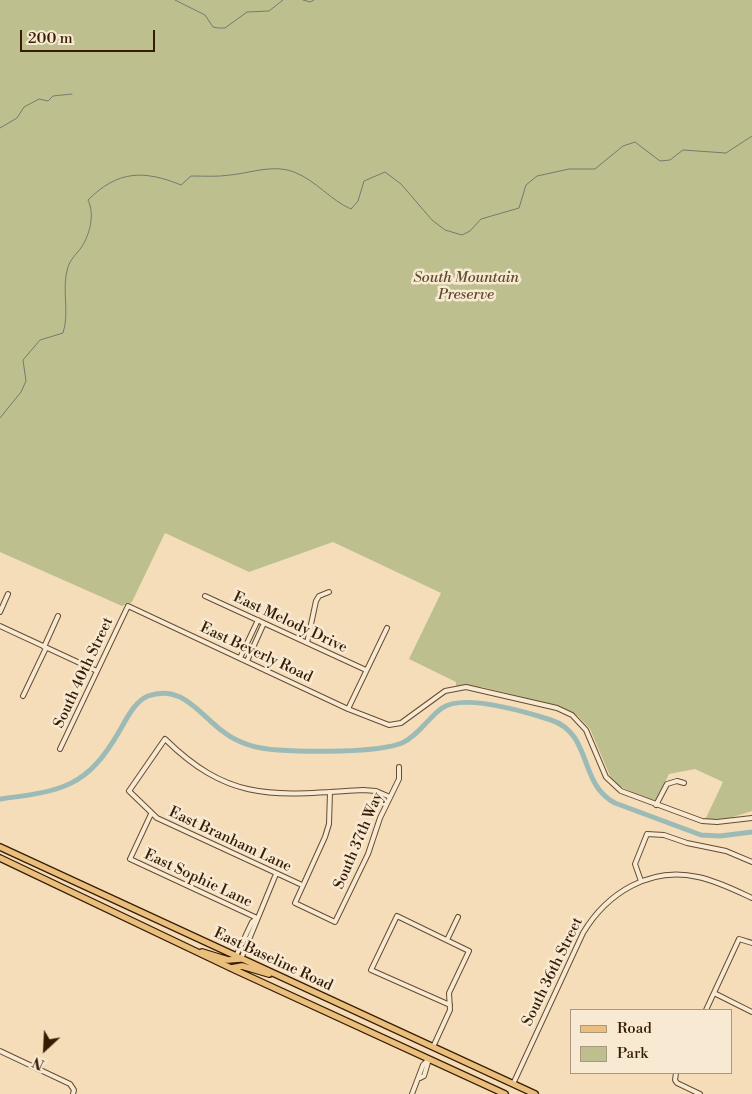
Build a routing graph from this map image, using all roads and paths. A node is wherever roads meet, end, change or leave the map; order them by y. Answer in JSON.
{"nodes":[{"id":1,"x":329,"y":592,"type":"dead end"},
{"id":2,"x":8,"y":594,"type":"dead end"},
{"id":3,"x":205,"y":596,"type":"dead end"},
{"id":4,"x":128,"y":606,"type":"joint"},
{"id":5,"x":0,"y":612,"type":"edge"},
{"id":6,"x":58,"y":616,"type":"dead end"},
{"id":7,"x":258,"y":620,"type":"junction"},
{"id":8,"x":264,"y":623,"type":"junction"},
{"id":9,"x":0,"y":626,"type":"edge"},
{"id":10,"x":387,"y":628,"type":"dead end"},
{"id":11,"x":307,"y":643,"type":"junction"},
{"id":12,"x":45,"y":648,"type":"junction"},
{"id":13,"x":240,"y":658,"type":"junction"},
{"id":14,"x":247,"y":661,"type":"junction"},
{"id":15,"x":366,"y":670,"type":"junction"},
{"id":16,"x":97,"y":671,"type":"junction"},
{"id":17,"x":23,"y":696,"type":"dead end"},
{"id":18,"x":348,"y":709,"type":"junction"},
{"id":19,"x":60,"y":749,"type":"dead end"},
{"id":20,"x":399,"y":767,"type":"dead end"},
{"id":21,"x":684,"y":783,"type":"dead end"},
{"id":22,"x":330,"y":792,"type":"junction"},
{"id":23,"x":390,"y":797,"type":"junction"},
{"id":24,"x":656,"y":805,"type":"junction"},
{"id":25,"x":151,"y":814,"type":"junction"},
{"id":26,"x":752,"y":818,"type":"edge"},
{"id":27,"x":0,"y":848,"type":"edge"},
{"id":28,"x":0,"y":858,"type":"edge"},
{"id":29,"x":24,"y":858,"type":"junction"},
{"id":30,"x":752,"y":862,"type":"edge"},
{"id":31,"x":19,"y":867,"type":"junction"},
{"id":32,"x":276,"y":874,"type":"junction"},
{"id":33,"x":641,"y":881,"type":"junction"},
{"id":34,"x":302,"y":885,"type":"junction"},
{"id":35,"x":752,"y":898,"type":"edge"},
{"id":36,"x":458,"y":917,"type":"dead end"},
{"id":37,"x":257,"y":918,"type":"junction"},
{"id":38,"x":246,"y":934,"type":"junction"},
{"id":39,"x":251,"y":936,"type":"junction"},
{"id":40,"x":448,"y":940,"type":"junction"},
{"id":41,"x":752,"y":943,"type":"edge"},
{"id":42,"x":236,"y":963,"type":"junction"},
{"id":43,"x":714,"y":993,"type":"junction"},
{"id":44,"x":329,"y":1000,"type":"junction"},
{"id":45,"x":450,"y":1005,"type":"junction"},
{"id":46,"x":706,"y":1009,"type":"edge"},
{"id":47,"x":324,"y":1011,"type":"junction"},
{"id":48,"x":752,"y":1012,"type":"edge"},
{"id":49,"x":433,"y":1047,"type":"junction"},
{"id":50,"x":0,"y":1051,"type":"edge"},
{"id":51,"x":429,"y":1059,"type":"junction"},
{"id":52,"x":676,"y":1074,"type":"edge"},
{"id":53,"x":513,"y":1084,"type":"junction"},
{"id":54,"x":73,"y":1094,"type":"edge"},
{"id":55,"x":412,"y":1094,"type":"edge"},
{"id":56,"x":507,"y":1094,"type":"edge"},
{"id":57,"x":535,"y":1094,"type":"edge"},
{"id":58,"x":700,"y":1094,"type":"edge"}],
"edges":[{"from":1,"to":11,"type":"street"},
{"from":2,"to":5,"type":"street"},
{"from":3,"to":7,"type":"street","name":"East Melody Drive"},
{"from":4,"to":13,"type":"street","name":"East Beverly Road"},
{"from":4,"to":16,"type":"street","name":"South 40th Street"},
{"from":6,"to":12,"type":"street"},
{"from":7,"to":8,"type":"street","name":"East Melody Drive"},
{"from":7,"to":13,"type":"street"},
{"from":8,"to":11,"type":"street","name":"East Melody Drive"},
{"from":8,"to":14,"type":"street"},
{"from":9,"to":12,"type":"street"},
{"from":10,"to":15,"type":"street"},
{"from":11,"to":15,"type":"street","name":"East Melody Drive"},
{"from":12,"to":16,"type":"street"},
{"from":12,"to":17,"type":"street"},
{"from":13,"to":14,"type":"street","name":"East Beverly Road"},
{"from":14,"to":18,"type":"street","name":"East Beverly Road"},
{"from":15,"to":18,"type":"street"},
{"from":16,"to":19,"type":"street","name":"South 40th Street"},
{"from":18,"to":24,"type":"street","name":"East Beverly Road"},
{"from":20,"to":23,"type":"street","name":"South 37th Way"},
{"from":21,"to":24,"type":"street"},
{"from":22,"to":23,"type":"street"},
{"from":22,"to":25,"type":"street","name":"East Branham Lane"},
{"from":22,"to":34,"type":"street"},
{"from":23,"to":34,"type":"street","name":"South 37th Way"},
{"from":24,"to":26,"type":"street","name":"East Beverly Road"},
{"from":25,"to":32,"type":"street","name":"East Branham Lane"},
{"from":25,"to":37,"type":"street","name":"East Sophie Lane"},
{"from":27,"to":29,"type":"main road","name":"East Baseline Road"},
{"from":28,"to":31,"type":"main road","name":"East Baseline Road"},
{"from":29,"to":31,"type":"main road"},
{"from":29,"to":42,"type":"main road","name":"East Baseline Road"},
{"from":30,"to":33,"type":"street"},
{"from":31,"to":42,"type":"main road","name":"East Baseline Road"},
{"from":32,"to":34,"type":"street","name":"East Branham Lane"},
{"from":32,"to":37,"type":"street"},
{"from":33,"to":35,"type":"street"},
{"from":33,"to":53,"type":"street","name":"South 36th Street"},
{"from":36,"to":40,"type":"street"},
{"from":37,"to":38,"type":"street"},
{"from":37,"to":39,"type":"street"},
{"from":38,"to":39,"type":"street"},
{"from":38,"to":42,"type":"street"},
{"from":39,"to":42,"type":"street"},
{"from":40,"to":45,"type":"street"},
{"from":40,"to":45,"type":"street"},
{"from":41,"to":43,"type":"street"},
{"from":42,"to":44,"type":"main road","name":"East Baseline Road"},
{"from":42,"to":47,"type":"main road","name":"East Baseline Road"},
{"from":43,"to":46,"type":"street"},
{"from":43,"to":48,"type":"street"},
{"from":44,"to":47,"type":"main road"},
{"from":44,"to":49,"type":"main road","name":"East Baseline Road"},
{"from":45,"to":49,"type":"street"},
{"from":47,"to":51,"type":"main road","name":"East Baseline Road"},
{"from":49,"to":51,"type":"main road"},
{"from":49,"to":53,"type":"main road","name":"East Baseline Road"},
{"from":50,"to":54,"type":"street"},
{"from":51,"to":55,"type":"street"},
{"from":51,"to":56,"type":"main road","name":"East Baseline Road"},
{"from":52,"to":58,"type":"street"},
{"from":53,"to":56,"type":"main road"},
{"from":53,"to":57,"type":"main road","name":"East Baseline Road"}]}
